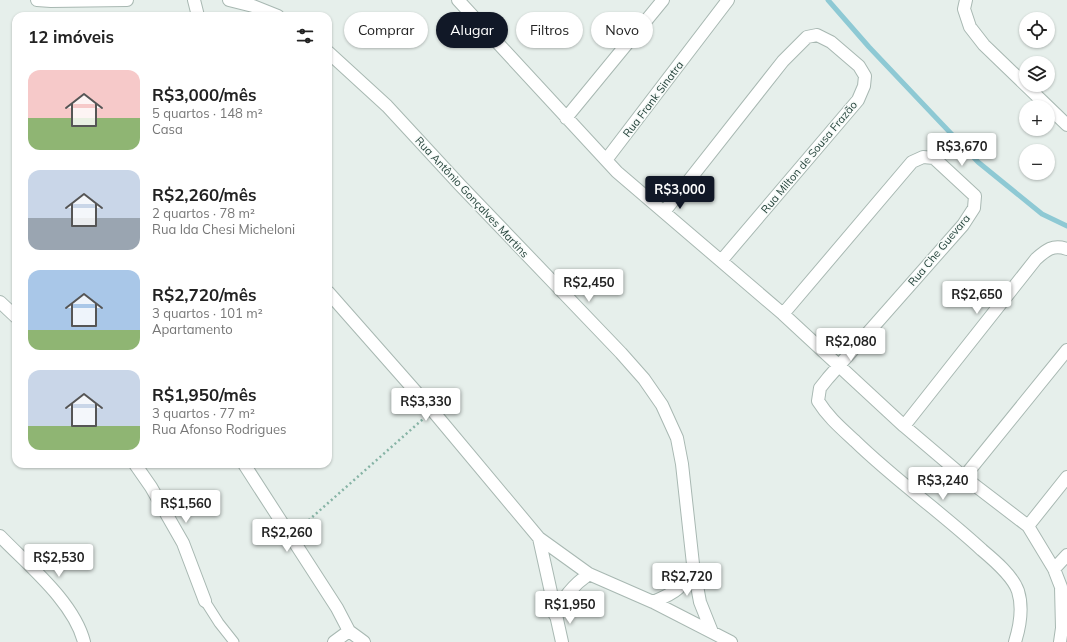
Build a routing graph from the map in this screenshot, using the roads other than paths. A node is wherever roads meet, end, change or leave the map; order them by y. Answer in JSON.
{"nodes":[{"id":1,"x":37,"y":0,"type":"edge"},
{"id":2,"x":127,"y":0,"type":"edge"},
{"id":3,"x":194,"y":0,"type":"edge"},
{"id":4,"x":229,"y":0,"type":"edge"},
{"id":5,"x":458,"y":0,"type":"edge"},
{"id":6,"x":663,"y":0,"type":"edge"},
{"id":7,"x":728,"y":0,"type":"edge"},
{"id":8,"x":966,"y":0,"type":"edge"},
{"id":9,"x":197,"y":12,"type":"edge"},
{"id":10,"x":268,"y":12,"type":"edge"},
{"id":11,"x":332,"y":56,"type":"edge"},
{"id":12,"x":566,"y":118,"type":"junction"},
{"id":13,"x":1066,"y":122,"type":"edge"},
{"id":14,"x":606,"y":160,"type":"junction"},
{"id":15,"x":664,"y":212,"type":"junction"},
{"id":16,"x":1067,"y":249,"type":"edge"},
{"id":17,"x":721,"y":261,"type":"junction"},
{"id":18,"x":332,"y":297,"type":"edge"},
{"id":19,"x":0,"y":302,"type":"edge"},
{"id":20,"x":12,"y":313,"type":"edge"},
{"id":21,"x":783,"y":314,"type":"junction"},
{"id":22,"x":1067,"y":350,"type":"edge"},
{"id":23,"x":838,"y":366,"type":"junction"},
{"id":24,"x":904,"y":426,"type":"junction"},
{"id":25,"x":138,"y":468,"type":"edge"},
{"id":26,"x":247,"y":468,"type":"edge"},
{"id":27,"x":964,"y":477,"type":"junction"},
{"id":28,"x":1067,"y":477,"type":"edge"},
{"id":29,"x":1028,"y":526,"type":"junction"},
{"id":30,"x":0,"y":536,"type":"edge"},
{"id":31,"x":539,"y":538,"type":"junction"},
{"id":32,"x":1067,"y":555,"type":"edge"},
{"id":33,"x":693,"y":564,"type":"junction"},
{"id":34,"x":1054,"y":569,"type":"junction"},
{"id":35,"x":589,"y":574,"type":"junction"},
{"id":36,"x":1064,"y":588,"type":"edge"},
{"id":37,"x":205,"y":601,"type":"joint"},
{"id":38,"x":653,"y":602,"type":"junction"},
{"id":39,"x":555,"y":614,"type":"junction"},
{"id":40,"x":349,"y":631,"type":"junction"},
{"id":41,"x":712,"y":632,"type":"junction"},
{"id":42,"x":84,"y":642,"type":"edge"},
{"id":43,"x":234,"y":642,"type":"edge"},
{"id":44,"x":334,"y":642,"type":"edge"},
{"id":45,"x":364,"y":642,"type":"edge"},
{"id":46,"x":562,"y":642,"type":"edge"},
{"id":47,"x":730,"y":642,"type":"edge"},
{"id":48,"x":1015,"y":642,"type":"edge"},
{"id":49,"x":1060,"y":642,"type":"edge"}],
"edges":[{"from":1,"to":2,"type":"street"},
{"from":3,"to":9,"type":"street"},
{"from":4,"to":10,"type":"street"},
{"from":5,"to":12,"type":"street"},
{"from":6,"to":12,"type":"street"},
{"from":7,"to":14,"type":"street","name":"Rua Frank Sinatra"},
{"from":8,"to":13,"type":"street"},
{"from":11,"to":33,"type":"street","name":"Rua Antônio Gonçalves Martins"},
{"from":12,"to":14,"type":"street"},
{"from":14,"to":15,"type":"street"},
{"from":15,"to":17,"type":"street"},
{"from":15,"to":17,"type":"street","name":"Rua Milton de Sousa Frazão"},
{"from":16,"to":24,"type":"street"},
{"from":17,"to":21,"type":"street"},
{"from":18,"to":31,"type":"street"},
{"from":19,"to":20,"type":"street"},
{"from":21,"to":23,"type":"street"},
{"from":21,"to":23,"type":"street","name":"Rua Che Guevara"},
{"from":22,"to":27,"type":"street"},
{"from":23,"to":24,"type":"street"},
{"from":23,"to":48,"type":"street"},
{"from":24,"to":27,"type":"street"},
{"from":25,"to":37,"type":"street"},
{"from":26,"to":40,"type":"street"},
{"from":27,"to":29,"type":"street"},
{"from":28,"to":29,"type":"street"},
{"from":29,"to":34,"type":"street"},
{"from":30,"to":42,"type":"street"},
{"from":31,"to":35,"type":"street"},
{"from":31,"to":39,"type":"street"},
{"from":32,"to":34,"type":"street"},
{"from":33,"to":38,"type":"street"},
{"from":33,"to":41,"type":"street","name":"Rua Antônio Gonçalves Martins"},
{"from":34,"to":36,"type":"street"},
{"from":35,"to":38,"type":"street"},
{"from":35,"to":39,"type":"street"},
{"from":36,"to":49,"type":"street"},
{"from":37,"to":43,"type":"lane"},
{"from":38,"to":41,"type":"street"},
{"from":39,"to":46,"type":"street"},
{"from":40,"to":44,"type":"street"},
{"from":40,"to":45,"type":"street"},
{"from":41,"to":47,"type":"street"}]}
